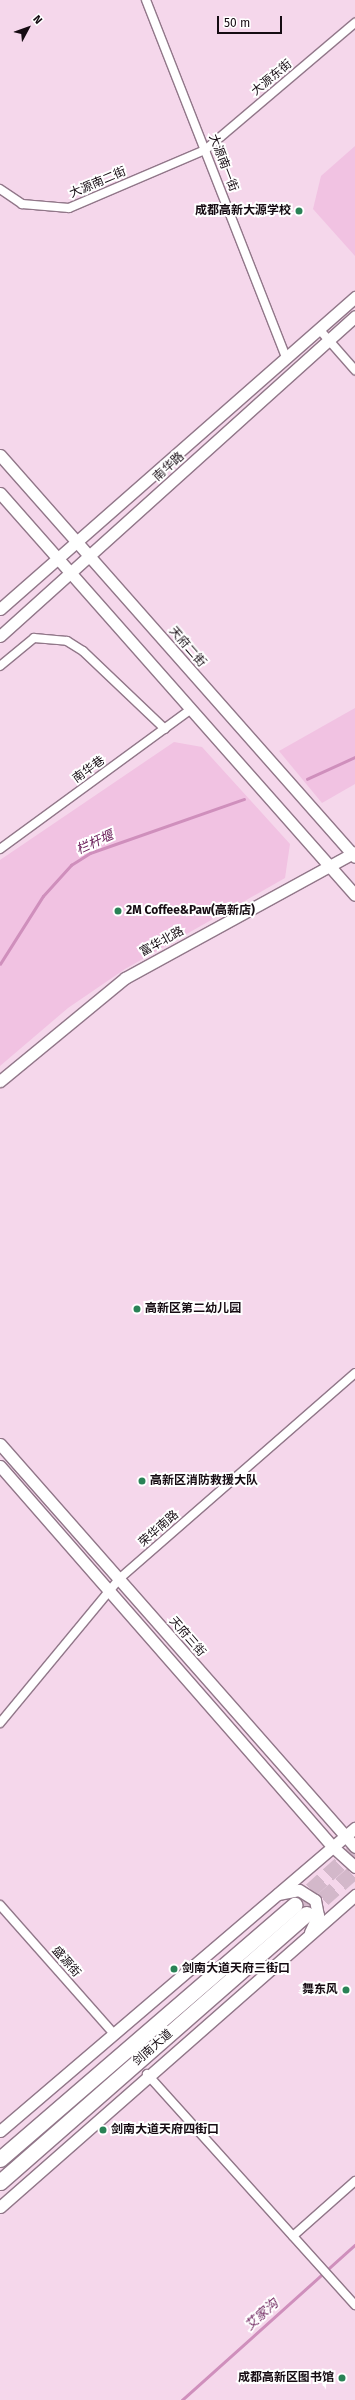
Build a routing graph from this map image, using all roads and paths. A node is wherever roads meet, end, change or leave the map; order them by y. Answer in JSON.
{"nodes":[{"id":1,"x":146,"y":0,"type":"edge"},
{"id":2,"x":355,"y":23,"type":"edge"},
{"id":3,"x":205,"y":150,"type":"junction"},
{"id":4,"x":0,"y":189,"type":"edge"},
{"id":5,"x":355,"y":296,"type":"edge"},
{"id":6,"x":355,"y":316,"type":"edge"},
{"id":7,"x":319,"y":329,"type":"junction"},
{"id":8,"x":328,"y":340,"type":"junction"},
{"id":9,"x":286,"y":358,"type":"junction"},
{"id":10,"x":355,"y":370,"type":"edge"},
{"id":11,"x":0,"y":455,"type":"edge"},
{"id":12,"x":0,"y":493,"type":"edge"},
{"id":13,"x":75,"y":540,"type":"junction"},
{"id":14,"x":56,"y":557,"type":"junction"},
{"id":15,"x":90,"y":557,"type":"junction"},
{"id":16,"x":71,"y":574,"type":"junction"},
{"id":17,"x":0,"y":609,"type":"edge"},
{"id":18,"x":0,"y":636,"type":"edge"},
{"id":19,"x":0,"y":666,"type":"edge"},
{"id":20,"x":191,"y":710,"type":"junction"},
{"id":21,"x":165,"y":728,"type":"junction"},
{"id":22,"x":0,"y":849,"type":"edge"},
{"id":23,"x":354,"y":854,"type":"edge"},
{"id":24,"x":329,"y":866,"type":"junction"},
{"id":25,"x":355,"y":895,"type":"edge"},
{"id":26,"x":0,"y":1081,"type":"edge"},
{"id":27,"x":355,"y":1373,"type":"edge"},
{"id":28,"x":0,"y":1444,"type":"edge"},
{"id":29,"x":0,"y":1466,"type":"edge"},
{"id":30,"x":119,"y":1579,"type":"junction"},
{"id":31,"x":109,"y":1590,"type":"junction"},
{"id":32,"x":0,"y":1723,"type":"edge"},
{"id":33,"x":355,"y":1828,"type":"edge"},
{"id":34,"x":344,"y":1837,"type":"junction"},
{"id":35,"x":333,"y":1847,"type":"junction"},
{"id":36,"x":355,"y":1847,"type":"edge"},
{"id":37,"x":355,"y":1867,"type":"edge"},
{"id":38,"x":277,"y":1894,"type":"junction"},
{"id":39,"x":355,"y":1895,"type":"edge"},
{"id":40,"x":0,"y":1905,"type":"edge"},
{"id":41,"x":294,"y":1905,"type":"tunnel mouth"},
{"id":42,"x":306,"y":1914,"type":"tunnel mouth"},
{"id":43,"x":309,"y":1935,"type":"junction"},
{"id":44,"x":114,"y":2034,"type":"junction"},
{"id":45,"x":147,"y":2074,"type":"junction"},
{"id":46,"x":0,"y":2131,"type":"edge"},
{"id":47,"x":0,"y":2159,"type":"edge"},
{"id":48,"x":355,"y":2181,"type":"edge"},
{"id":49,"x":0,"y":2182,"type":"edge"},
{"id":50,"x":0,"y":2207,"type":"edge"},
{"id":51,"x":293,"y":2236,"type":"junction"},
{"id":52,"x":355,"y":2305,"type":"edge"}],
"edges":[{"from":1,"to":3,"type":"street","name":"大源南一街"},
{"from":2,"to":3,"type":"street","name":"大源东街"},
{"from":3,"to":4,"type":"street","name":"大源南二街"},
{"from":3,"to":9,"type":"street","name":"大源南一街"},
{"from":5,"to":7,"type":"main road","name":"南华路"},
{"from":6,"to":8,"type":"main road","name":"南华路"},
{"from":7,"to":8,"type":"street"},
{"from":7,"to":9,"type":"main road","name":"南华路"},
{"from":8,"to":10,"type":"street"},
{"from":8,"to":15,"type":"main road","name":"南华路"},
{"from":9,"to":13,"type":"main road","name":"南华路"},
{"from":11,"to":13,"type":"main road","name":"天府二街"},
{"from":12,"to":14,"type":"main road"},
{"from":13,"to":14,"type":"main road","name":"南华路"},
{"from":13,"to":15,"type":"main road","name":"天府二街"},
{"from":14,"to":16,"type":"main road"},
{"from":14,"to":17,"type":"main road","name":"南华路"},
{"from":15,"to":16,"type":"main road","name":"南华路"},
{"from":15,"to":23,"type":"main road","name":"天府二街"},
{"from":16,"to":18,"type":"main road","name":"南华路"},
{"from":16,"to":20,"type":"main road"},
{"from":19,"to":21,"type":"street"},
{"from":20,"to":21,"type":"street","name":"南华巷"},
{"from":20,"to":24,"type":"main road"},
{"from":21,"to":22,"type":"street","name":"南华巷"},
{"from":23,"to":24,"type":"main road","name":"富华北路"},
{"from":24,"to":25,"type":"main road"},
{"from":24,"to":26,"type":"main road","name":"富华北路"},
{"from":27,"to":30,"type":"street","name":"荣华南路"},
{"from":28,"to":30,"type":"main road","name":"天府三街"},
{"from":29,"to":31,"type":"main road"},
{"from":30,"to":31,"type":"street","name":"荣华南路"},
{"from":30,"to":34,"type":"main road","name":"天府三街"},
{"from":31,"to":32,"type":"street","name":"荣华南路"},
{"from":31,"to":35,"type":"main road"},
{"from":33,"to":34,"type":"main road"},
{"from":34,"to":35,"type":"main road"},
{"from":34,"to":36,"type":"main road","name":"天府三街"},
{"from":35,"to":37,"type":"main road"},
{"from":35,"to":38,"type":"main road"},
{"from":38,"to":43,"type":"main road"},
{"from":38,"to":44,"type":"main road"},
{"from":39,"to":43,"type":"main road"},
{"from":40,"to":44,"type":"street","name":"盛源街"},
{"from":41,"to":47,"type":"highway","name":"剑南大道"},
{"from":42,"to":49,"type":"highway","name":"剑南大道"},
{"from":43,"to":45,"type":"main road"},
{"from":44,"to":46,"type":"main road"},
{"from":45,"to":50,"type":"main road"},
{"from":45,"to":51,"type":"street"},
{"from":48,"to":51,"type":"street"},
{"from":51,"to":52,"type":"street"}]}
